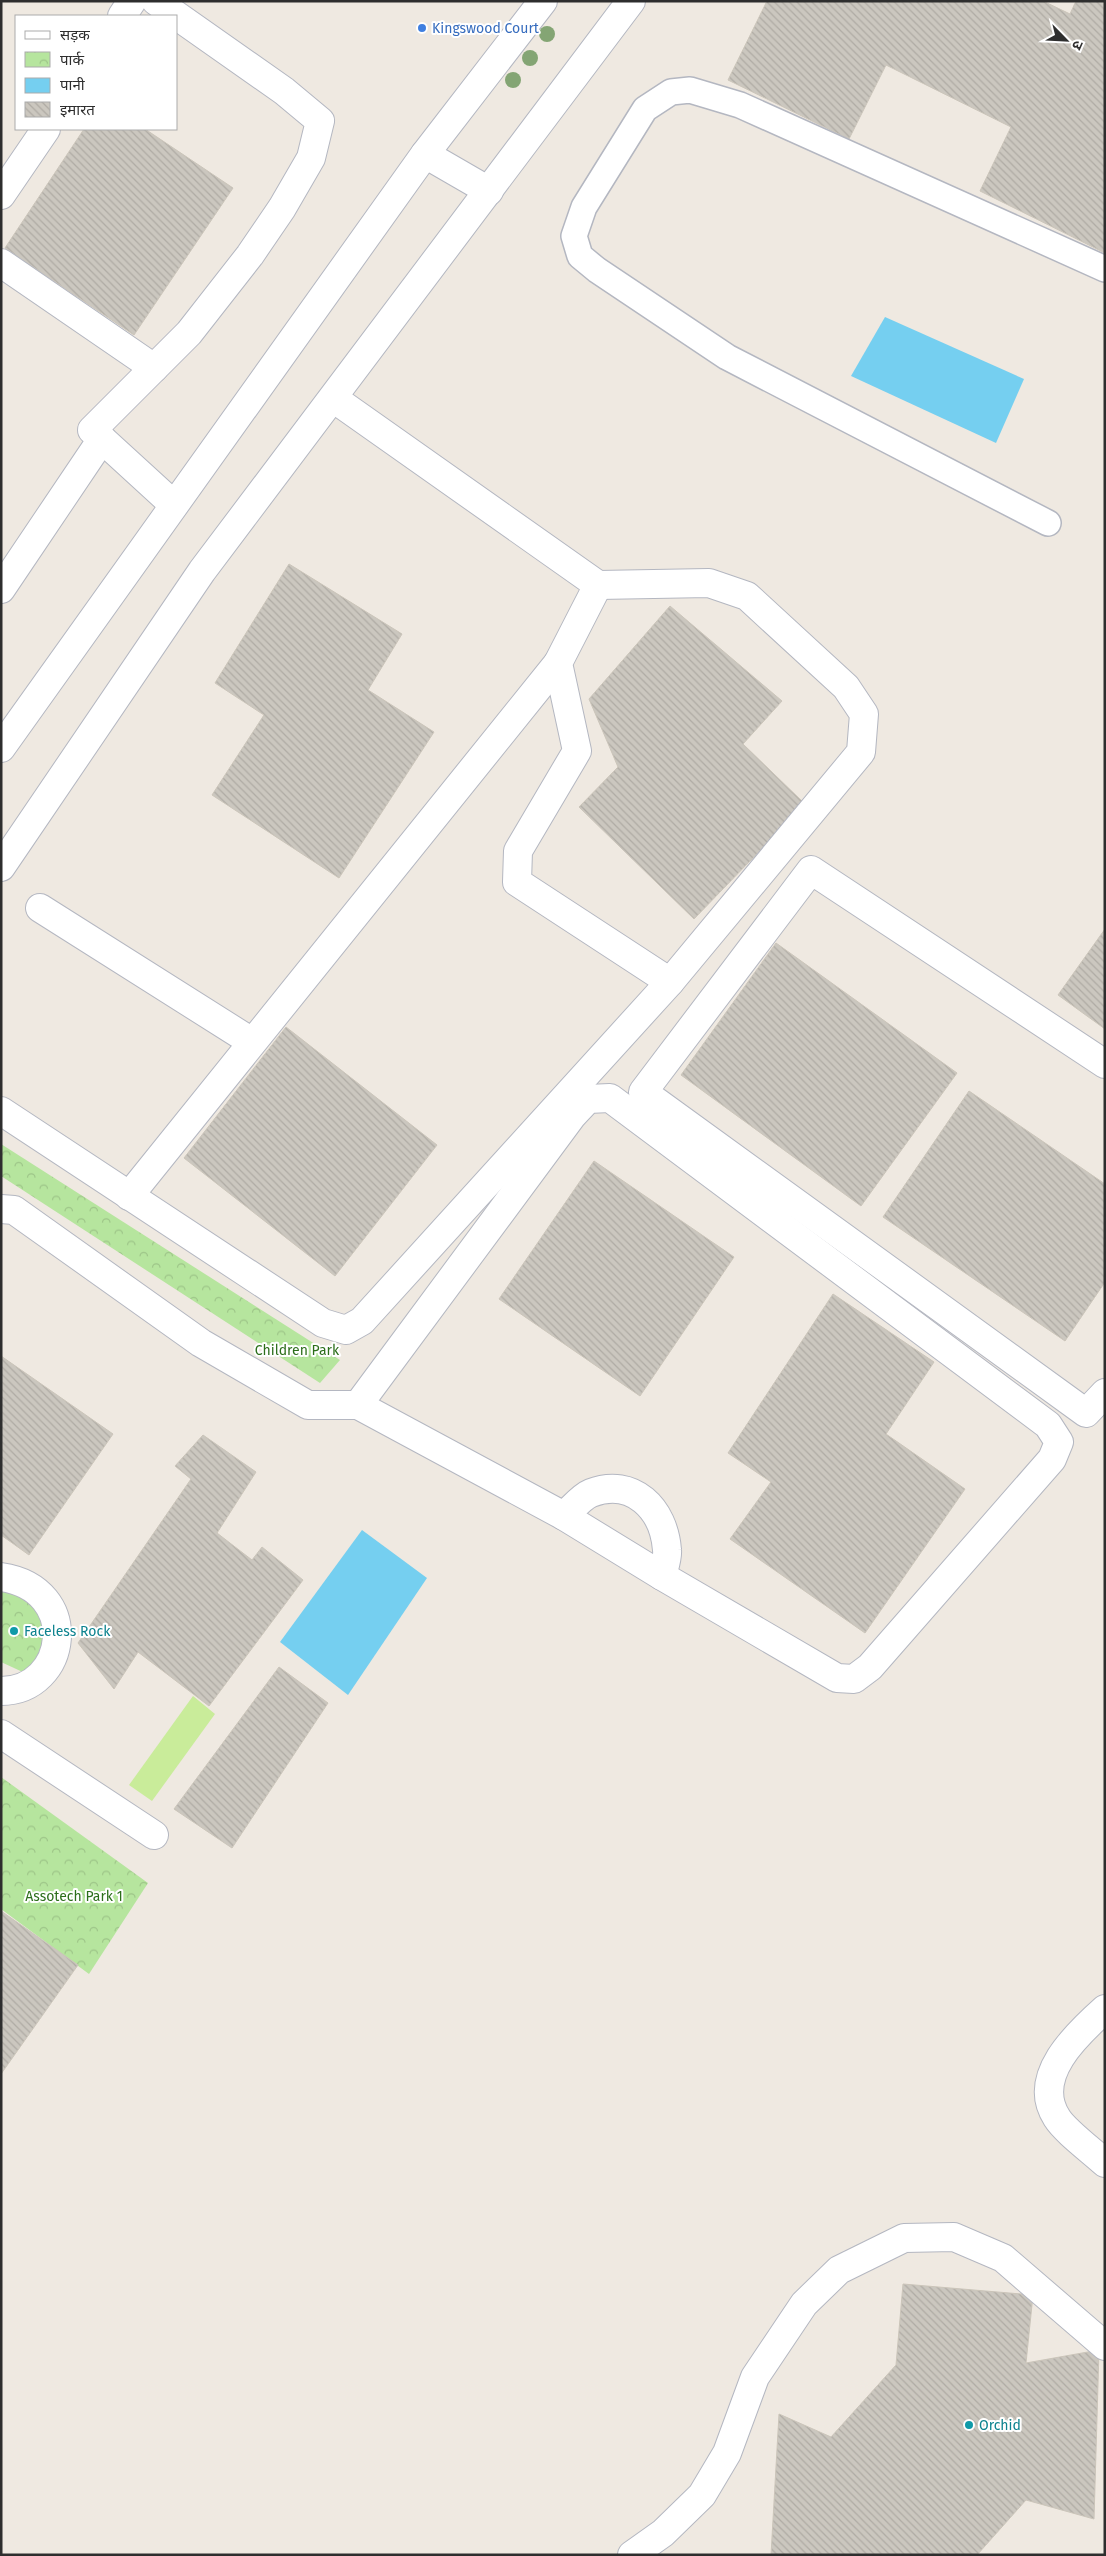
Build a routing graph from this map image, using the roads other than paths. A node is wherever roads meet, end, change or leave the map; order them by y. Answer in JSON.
{"nodes":[{"id":1,"x":132,"y":1,"type":"edge"},
{"id":2,"x":156,"y":1,"type":"edge"},
{"id":3,"x":543,"y":1,"type":"edge"},
{"id":4,"x":631,"y":1,"type":"edge"},
{"id":5,"x":123,"y":15,"type":"edge"},
{"id":6,"x":176,"y":15,"type":"edge"},
{"id":7,"x":178,"y":16,"type":"edge"},
{"id":8,"x":45,"y":130,"type":"edge"},
{"id":9,"x":425,"y":154,"type":"junction"},
{"id":10,"x":489,"y":191,"type":"junction"},
{"id":11,"x":1,"y":195,"type":"edge"},
{"id":12,"x":1,"y":263,"type":"edge"},
{"id":13,"x":1105,"y":269,"type":"edge"},
{"id":14,"x":154,"y":368,"type":"junction"},
{"id":15,"x":333,"y":398,"type":"junction"},
{"id":16,"x":102,"y":439,"type":"junction"},
{"id":17,"x":174,"y":505,"type":"junction"},
{"id":18,"x":1048,"y":523,"type":"dead end"},
{"id":19,"x":598,"y":585,"type":"junction"},
{"id":20,"x":1,"y":589,"type":"edge"},
{"id":21,"x":558,"y":663,"type":"junction"},
{"id":22,"x":1,"y":748,"type":"edge"},
{"id":23,"x":1,"y":867,"type":"edge"},
{"id":24,"x":40,"y":908,"type":"dead end"},
{"id":25,"x":670,"y":982,"type":"junction"},
{"id":26,"x":252,"y":1042,"type":"junction"},
{"id":27,"x":1105,"y":1064,"type":"edge"},
{"id":28,"x":1,"y":1111,"type":"edge"},
{"id":29,"x":128,"y":1196,"type":"junction"},
{"id":30,"x":1,"y":1209,"type":"edge"},
{"id":31,"x":1105,"y":1393,"type":"edge"},
{"id":32,"x":358,"y":1405,"type":"junction"},
{"id":33,"x":564,"y":1516,"type":"junction"},
{"id":34,"x":662,"y":1576,"type":"junction"},
{"id":35,"x":1,"y":1577,"type":"edge"},
{"id":36,"x":1,"y":1691,"type":"edge"},
{"id":37,"x":1,"y":1734,"type":"edge"},
{"id":38,"x":154,"y":1835,"type":"dead end"},
{"id":39,"x":1105,"y":2009,"type":"edge"},
{"id":40,"x":1105,"y":2163,"type":"edge"},
{"id":41,"x":1105,"y":2346,"type":"edge"},
{"id":42,"x":632,"y":2555,"type":"edge"}],
"edges":[{"from":1,"to":5,"type":"street"},
{"from":2,"to":6,"type":"street"},
{"from":3,"to":9,"type":"street"},
{"from":4,"to":10,"type":"street"},
{"from":7,"to":14,"type":"street"},
{"from":8,"to":11,"type":"street"},
{"from":9,"to":10,"type":"street"},
{"from":9,"to":17,"type":"street"},
{"from":10,"to":15,"type":"street"},
{"from":12,"to":14,"type":"street"},
{"from":13,"to":18,"type":"lane"},
{"from":14,"to":16,"type":"street"},
{"from":15,"to":19,"type":"street"},
{"from":15,"to":23,"type":"street"},
{"from":16,"to":17,"type":"street"},
{"from":16,"to":20,"type":"street"},
{"from":17,"to":22,"type":"street"},
{"from":19,"to":21,"type":"street"},
{"from":19,"to":25,"type":"street"},
{"from":21,"to":25,"type":"street"},
{"from":21,"to":26,"type":"street"},
{"from":24,"to":26,"type":"street"},
{"from":25,"to":29,"type":"street"},
{"from":26,"to":29,"type":"street"},
{"from":27,"to":31,"type":"street"},
{"from":28,"to":29,"type":"street"},
{"from":30,"to":32,"type":"street"},
{"from":32,"to":33,"type":"street"},
{"from":32,"to":34,"type":"street"},
{"from":33,"to":34,"type":"street"},
{"from":33,"to":34,"type":"street"},
{"from":35,"to":36,"type":"street"},
{"from":37,"to":38,"type":"street"},
{"from":39,"to":40,"type":"street"},
{"from":41,"to":42,"type":"street"}]}
